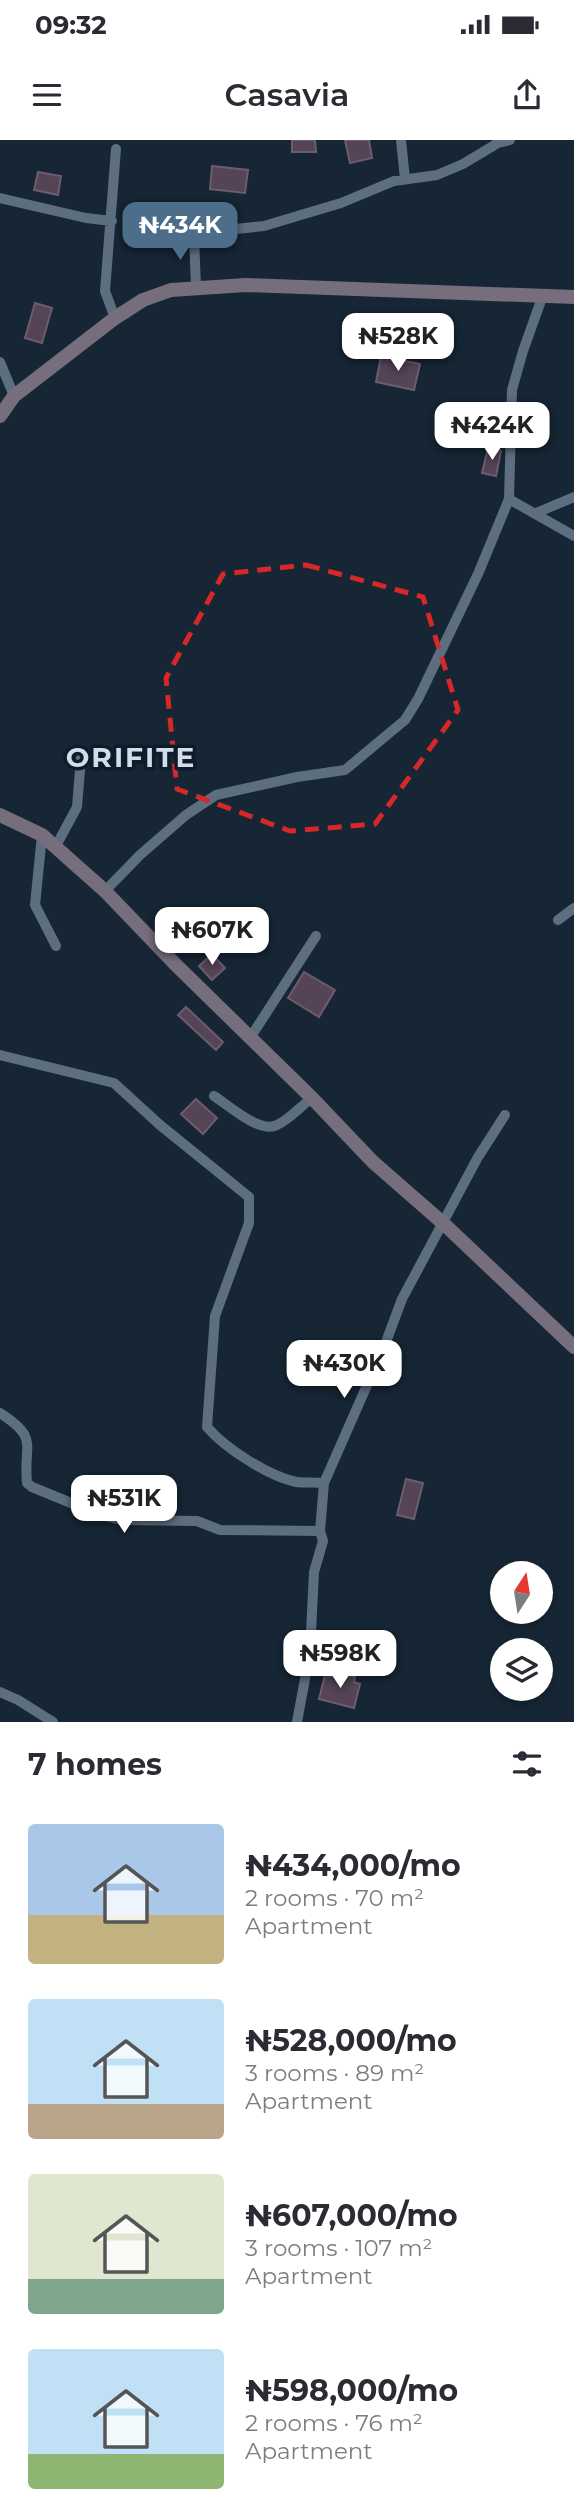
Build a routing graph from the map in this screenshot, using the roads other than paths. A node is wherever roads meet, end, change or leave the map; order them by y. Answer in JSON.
{"nodes":[{"id":1,"x":401,"y":140,"type":"edge"},
{"id":2,"x":510,"y":140,"type":"edge"},
{"id":3,"x":116,"y":149,"type":"dead end"},
{"id":4,"x":405,"y":179,"type":"junction"},
{"id":5,"x":0,"y":198,"type":"edge"},
{"id":6,"x":112,"y":221,"type":"junction"},
{"id":7,"x":196,"y":287,"type":"junction"},
{"id":8,"x":543,"y":295,"type":"junction"},
{"id":9,"x":574,"y":297,"type":"edge"},
{"id":10,"x":115,"y":318,"type":"junction"},
{"id":11,"x":0,"y":362,"type":"edge"},
{"id":12,"x":14,"y":396,"type":"junction"},
{"id":13,"x":0,"y":416,"type":"edge"},
{"id":14,"x":574,"y":497,"type":"edge"},
{"id":15,"x":509,"y":499,"type":"junction"},
{"id":16,"x":536,"y":513,"type":"junction"},
{"id":17,"x":574,"y":536,"type":"edge"},
{"id":18,"x":80,"y":758,"type":"dead end"},
{"id":19,"x":0,"y":815,"type":"edge"},
{"id":20,"x":42,"y":835,"type":"junction"},
{"id":21,"x":56,"y":846,"type":"junction"},
{"id":22,"x":105,"y":891,"type":"junction"},
{"id":23,"x":574,"y":908,"type":"edge"},
{"id":24,"x":558,"y":920,"type":"dead end"},
{"id":25,"x":316,"y":936,"type":"dead end"},
{"id":26,"x":56,"y":946,"type":"dead end"},
{"id":27,"x":250,"y":1038,"type":"junction"},
{"id":28,"x":0,"y":1055,"type":"edge"},
{"id":29,"x":214,"y":1096,"type":"dead end"},
{"id":30,"x":312,"y":1098,"type":"junction"},
{"id":31,"x":505,"y":1115,"type":"dead end"},
{"id":32,"x":444,"y":1224,"type":"junction"},
{"id":33,"x":573,"y":1342,"type":"edge"},
{"id":34,"x":0,"y":1413,"type":"edge"},
{"id":35,"x":324,"y":1483,"type":"junction"},
{"id":36,"x":320,"y":1531,"type":"junction"},
{"id":37,"x":0,"y":1692,"type":"edge"},
{"id":38,"x":53,"y":1722,"type":"edge"},
{"id":39,"x":297,"y":1722,"type":"edge"}],
"edges":[{"from":1,"to":4,"type":"street"},
{"from":2,"to":4,"type":"street"},
{"from":3,"to":6,"type":"street"},
{"from":4,"to":7,"type":"street"},
{"from":5,"to":6,"type":"street"},
{"from":6,"to":10,"type":"street"},
{"from":7,"to":8,"type":"street"},
{"from":7,"to":10,"type":"street"},
{"from":8,"to":9,"type":"street"},
{"from":8,"to":15,"type":"street"},
{"from":10,"to":12,"type":"street"},
{"from":11,"to":12,"type":"street"},
{"from":12,"to":13,"type":"street"},
{"from":14,"to":16,"type":"street"},
{"from":15,"to":16,"type":"street"},
{"from":15,"to":22,"type":"street"},
{"from":16,"to":17,"type":"street"},
{"from":18,"to":21,"type":"street"},
{"from":19,"to":20,"type":"street"},
{"from":20,"to":21,"type":"street"},
{"from":20,"to":26,"type":"street"},
{"from":21,"to":22,"type":"street"},
{"from":22,"to":27,"type":"street"},
{"from":23,"to":24,"type":"street"},
{"from":25,"to":27,"type":"street"},
{"from":27,"to":30,"type":"street"},
{"from":28,"to":35,"type":"street"},
{"from":29,"to":30,"type":"street"},
{"from":30,"to":32,"type":"street"},
{"from":31,"to":32,"type":"street"},
{"from":32,"to":33,"type":"street"},
{"from":32,"to":35,"type":"street"},
{"from":34,"to":36,"type":"street"},
{"from":35,"to":36,"type":"street"},
{"from":36,"to":39,"type":"street"},
{"from":37,"to":38,"type":"street"}]}
